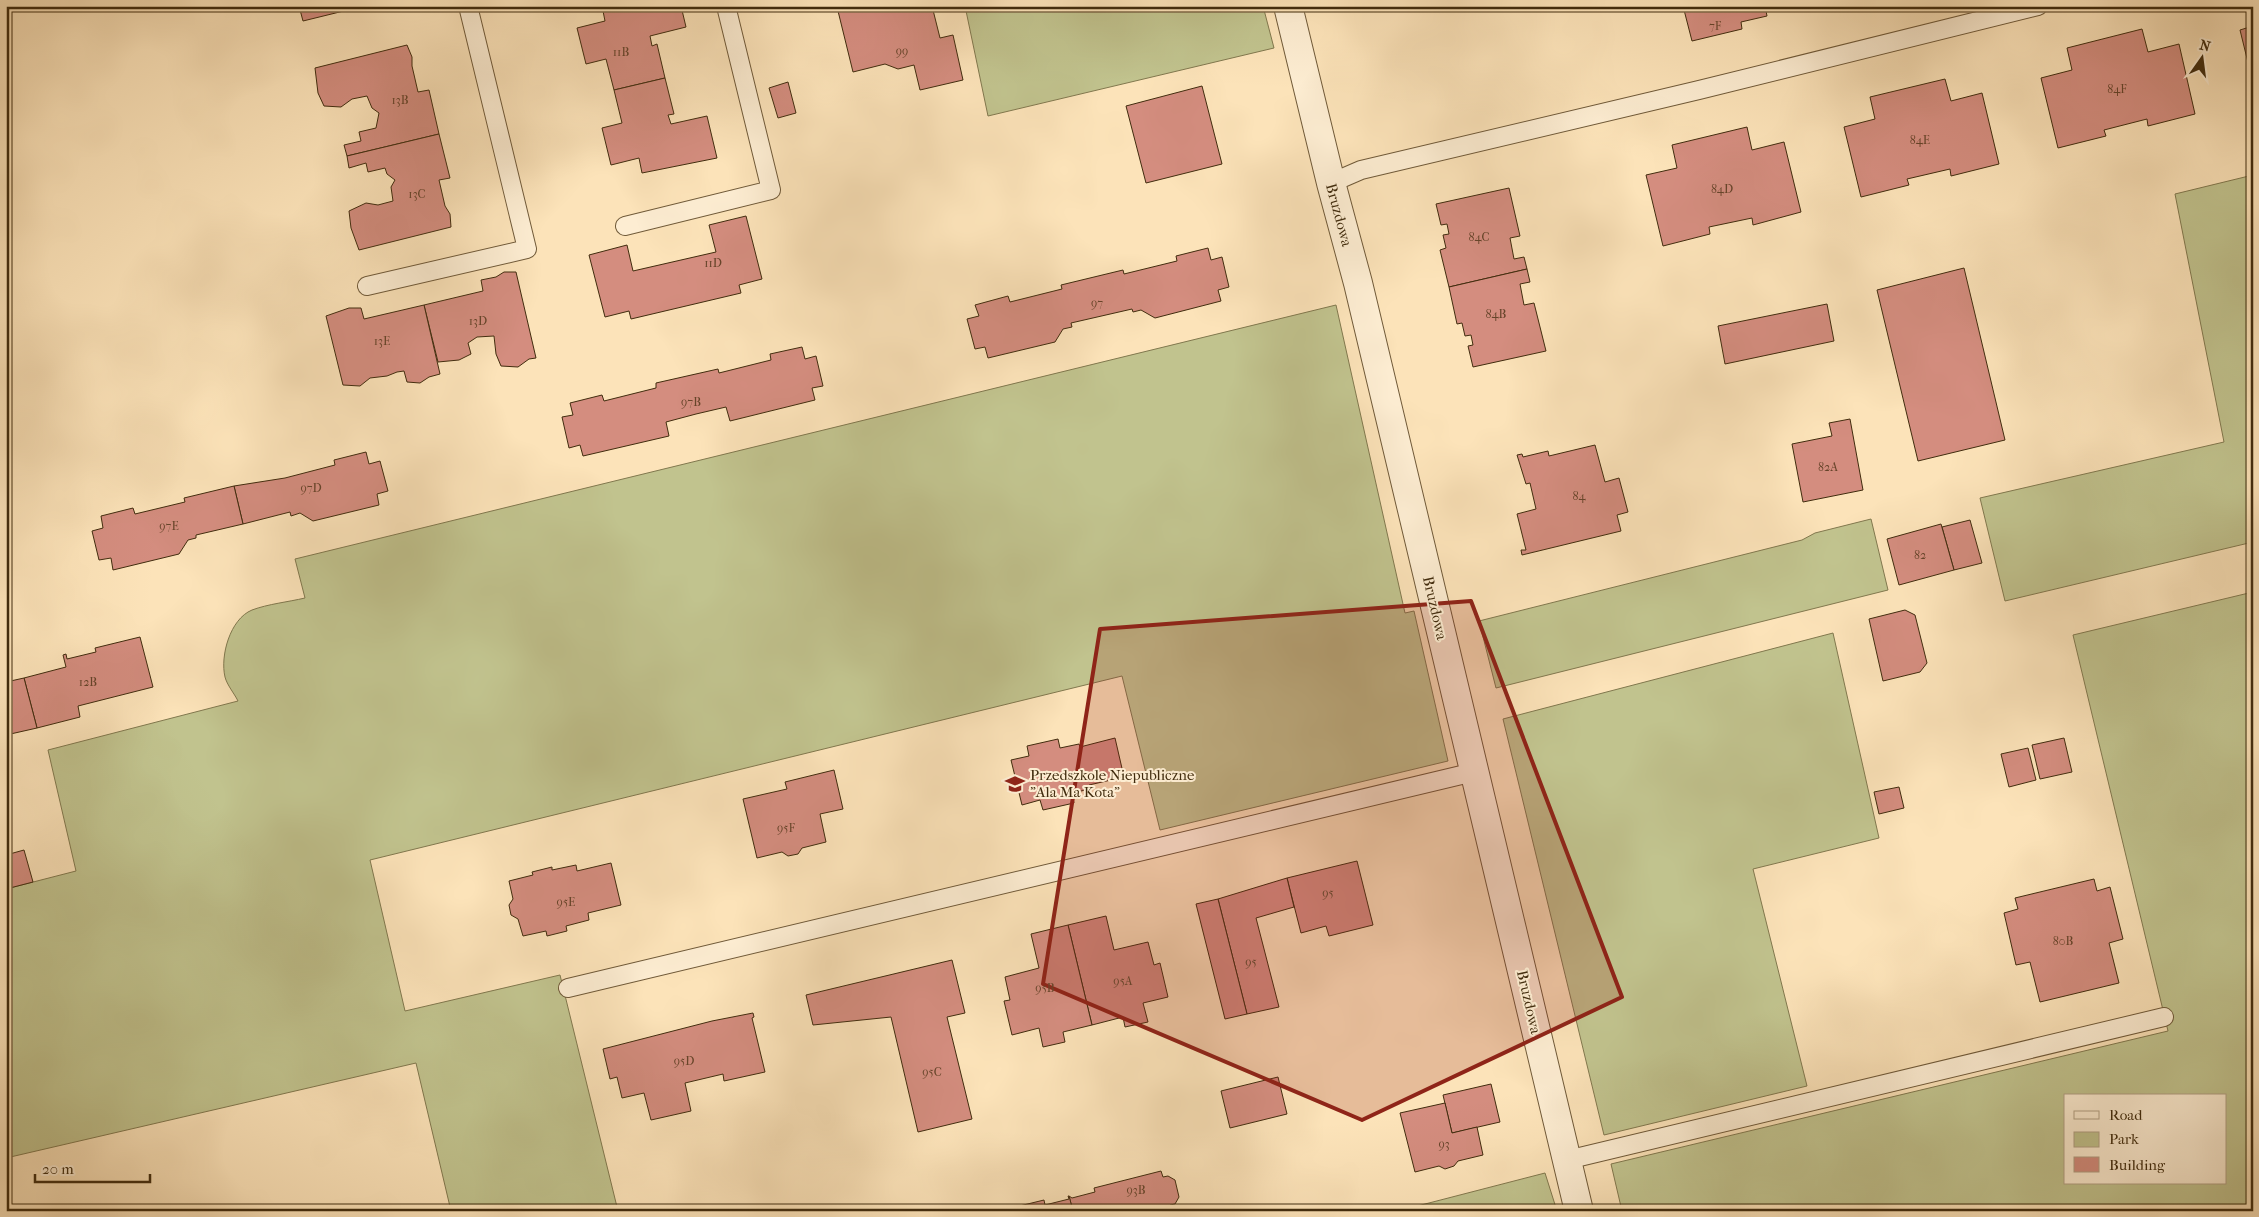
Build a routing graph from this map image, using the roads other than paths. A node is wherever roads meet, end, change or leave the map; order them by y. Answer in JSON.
{"nodes":[{"id":1,"x":468,"y":6,"type":"edge"},
{"id":2,"x":726,"y":6,"type":"edge"},
{"id":3,"x":1288,"y":6,"type":"edge"},
{"id":4,"x":2038,"y":6,"type":"edge"},
{"id":5,"x":1331,"y":183,"type":"junction"},
{"id":6,"x":625,"y":226,"type":"dead end"},
{"id":7,"x":367,"y":286,"type":"dead end"},
{"id":8,"x":1474,"y":772,"type":"junction"},
{"id":9,"x":568,"y":988,"type":"dead end"},
{"id":10,"x":2164,"y":1017,"type":"dead end"},
{"id":11,"x":1567,"y":1160,"type":"junction"},
{"id":12,"x":1579,"y":1211,"type":"edge"}],
"edges":[{"from":1,"to":7,"type":"lane"},
{"from":2,"to":6,"type":"lane"},
{"from":3,"to":5,"type":"street","name":"Bruzdowa"},
{"from":4,"to":5,"type":"lane"},
{"from":5,"to":8,"type":"street","name":"Bruzdowa"},
{"from":8,"to":9,"type":"lane"},
{"from":8,"to":11,"type":"street","name":"Bruzdowa"},
{"from":10,"to":11,"type":"lane"},
{"from":11,"to":12,"type":"street","name":"Bruzdowa"}]}
